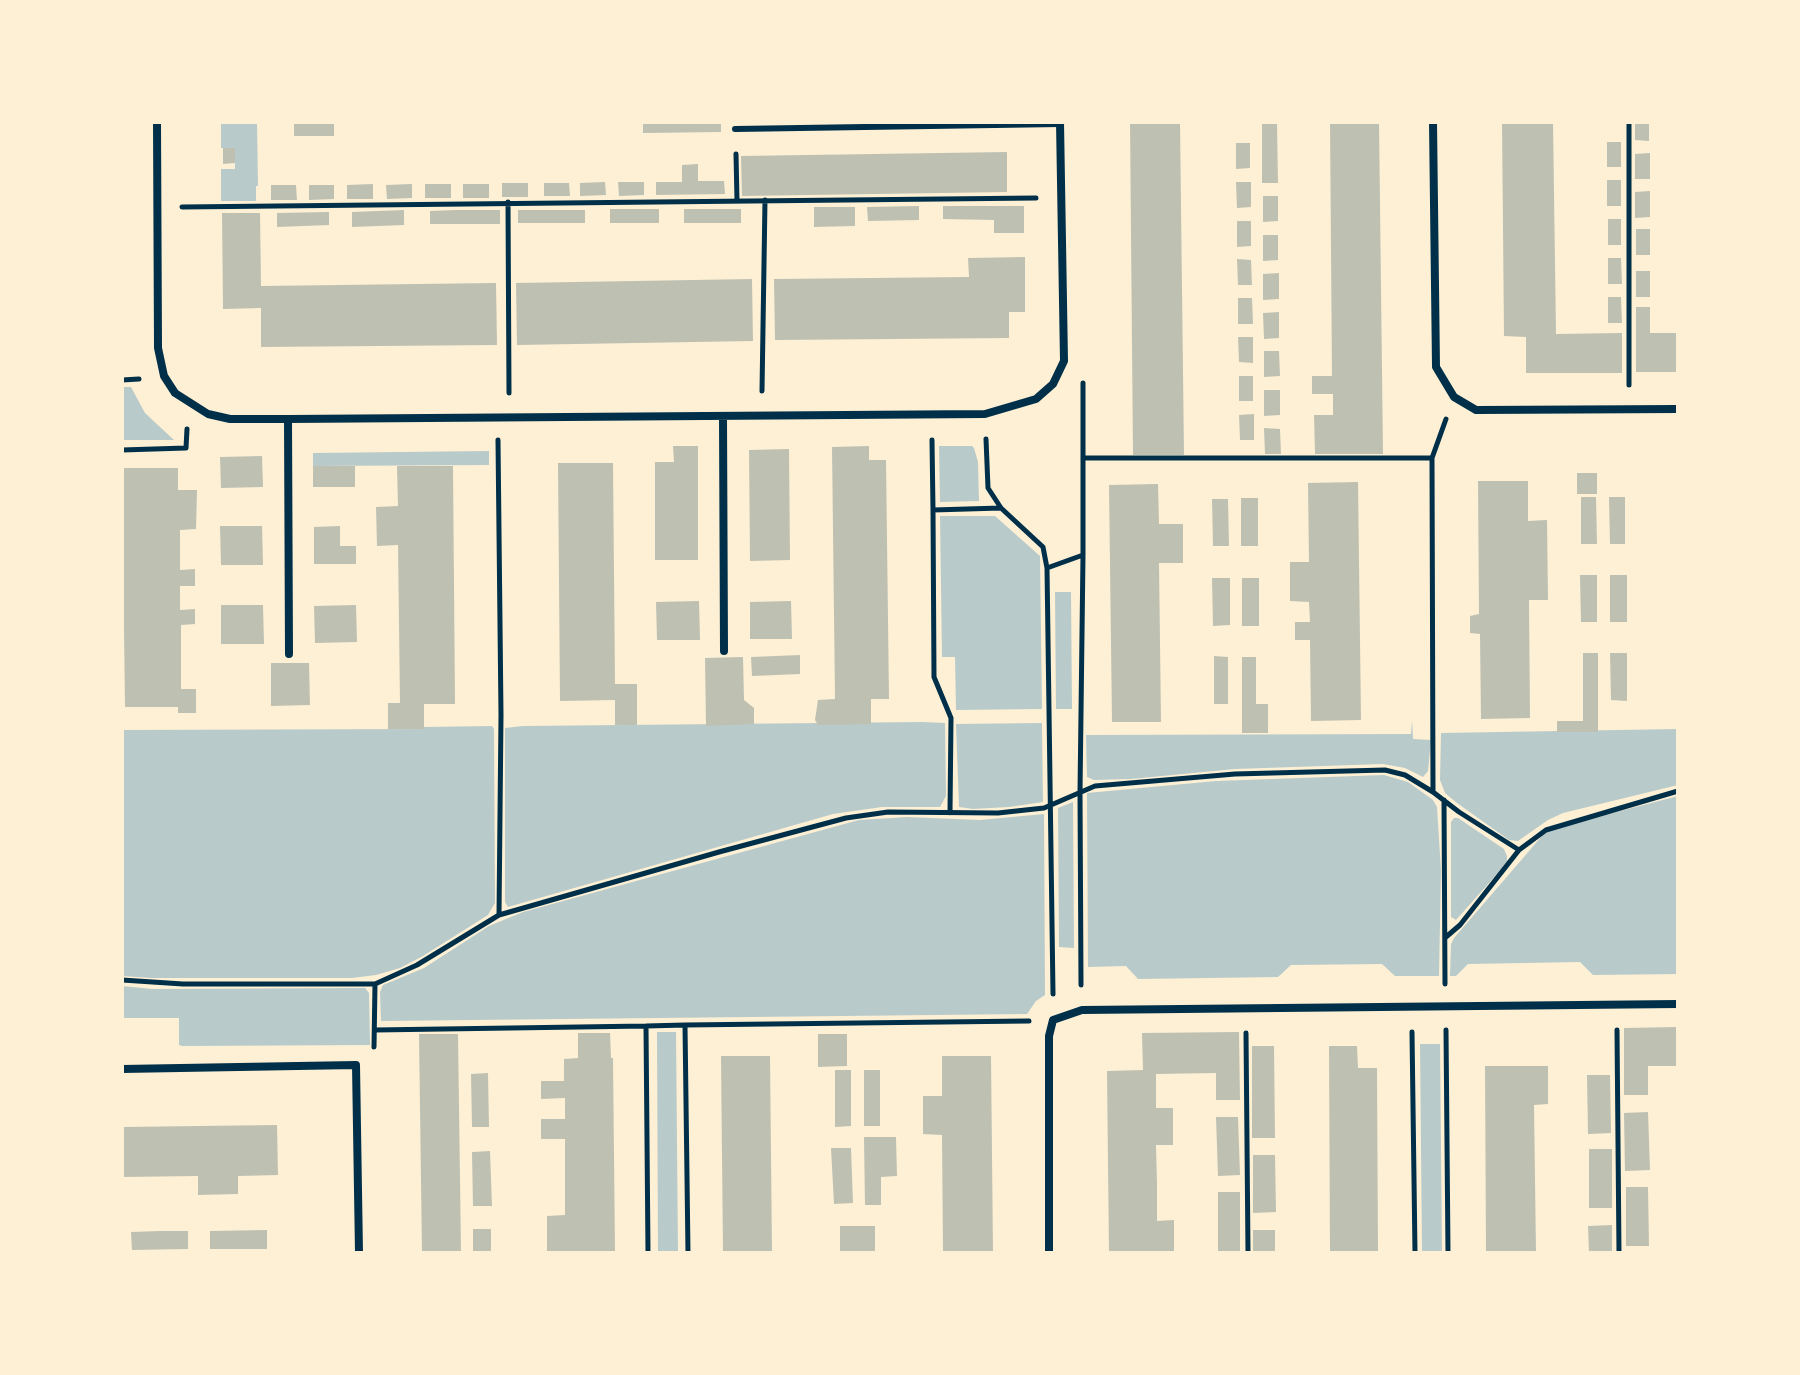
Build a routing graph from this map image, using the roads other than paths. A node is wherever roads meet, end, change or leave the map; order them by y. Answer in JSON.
{"nodes":[{"id":1,"x":157,"y":122,"type":"edge"},
{"id":2,"x":1433,"y":122,"type":"edge"},
{"id":3,"x":1060,"y":123,"type":"edge"},
{"id":4,"x":735,"y":129,"type":"road end"},
{"id":5,"x":1678,"y":409,"type":"edge"},
{"id":6,"x":723,"y":417,"type":"junction"},
{"id":7,"x":288,"y":419,"type":"junction"},
{"id":8,"x":724,"y":651,"type":"dead end"},
{"id":9,"x":289,"y":654,"type":"dead end"},
{"id":10,"x":1678,"y":1004,"type":"edge"},
{"id":11,"x":122,"y":1069,"type":"edge"},
{"id":12,"x":359,"y":1253,"type":"edge"},
{"id":13,"x":1049,"y":1253,"type":"edge"}],
"edges":[{"from":1,"to":7,"type":"street"},
{"from":2,"to":5,"type":"street"},
{"from":3,"to":4,"type":"lane"},
{"from":3,"to":6,"type":"street"},
{"from":6,"to":7,"type":"street"},
{"from":6,"to":8,"type":"street"},
{"from":7,"to":9,"type":"street"},
{"from":10,"to":13,"type":"street"},
{"from":11,"to":12,"type":"street"}]}
